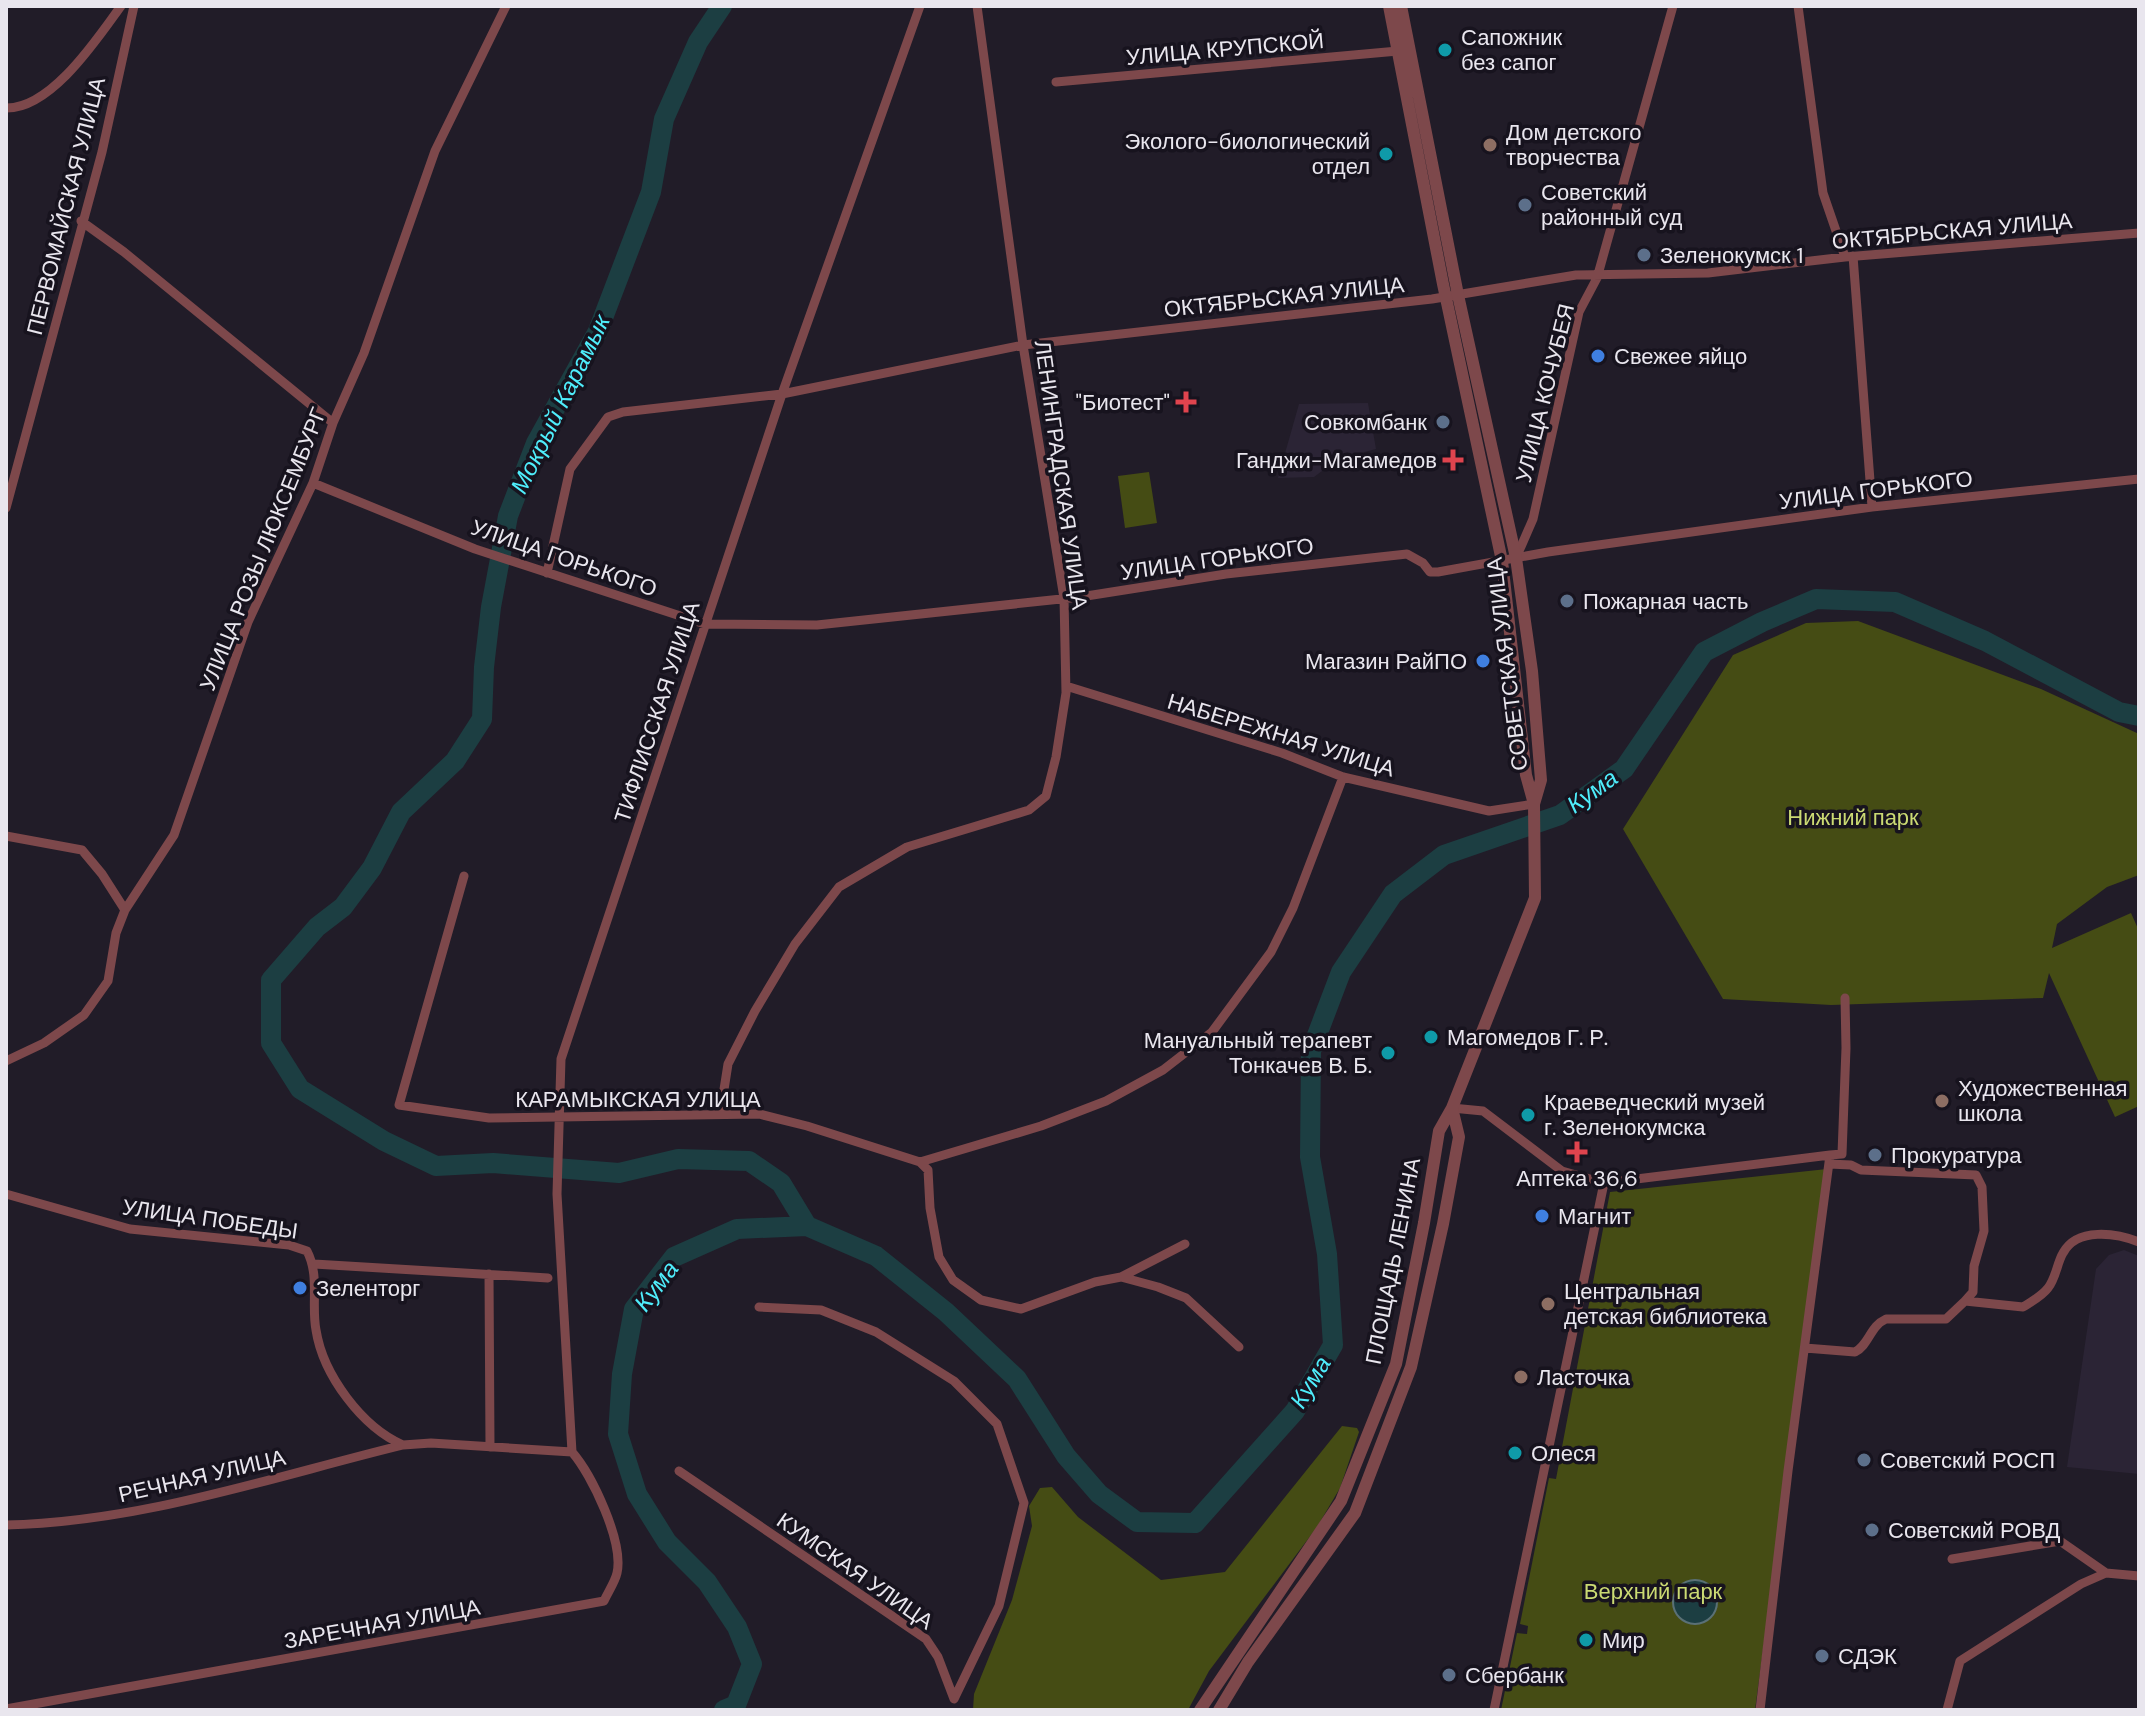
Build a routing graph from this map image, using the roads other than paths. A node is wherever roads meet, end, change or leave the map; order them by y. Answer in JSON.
{"nodes":[{"id":1,"x":121,"y":6,"type":"edge"},
{"id":2,"x":134,"y":6,"type":"edge"},
{"id":3,"x":506,"y":6,"type":"edge"},
{"id":4,"x":920,"y":6,"type":"edge"},
{"id":5,"x":977,"y":6,"type":"edge"},
{"id":6,"x":1389,"y":6,"type":"edge"},
{"id":7,"x":1401,"y":6,"type":"edge"},
{"id":8,"x":1673,"y":6,"type":"edge"},
{"id":9,"x":1798,"y":6,"type":"edge"},
{"id":10,"x":1398,"y":51,"type":"junction"},
{"id":11,"x":1056,"y":82,"type":"dead end"},
{"id":12,"x":6,"y":108,"type":"edge"},
{"id":13,"x":81,"y":221,"type":"junction"},
{"id":14,"x":2139,"y":233,"type":"edge"},
{"id":15,"x":1849,"y":257,"type":"junction"},
{"id":16,"x":1598,"y":273,"type":"junction"},
{"id":17,"x":1452,"y":296,"type":"junction"},
{"id":18,"x":1023,"y":345,"type":"junction"},
{"id":19,"x":782,"y":394,"type":"junction"},
{"id":20,"x":333,"y":423,"type":"junction"},
{"id":21,"x":2139,"y":479,"type":"edge"},
{"id":22,"x":313,"y":483,"type":"junction"},
{"id":23,"x":1872,"y":507,"type":"junction"},
{"id":24,"x":6,"y":508,"type":"edge"},
{"id":25,"x":1516,"y":558,"type":"junction"},
{"id":26,"x":1502,"y":561,"type":"junction"},
{"id":27,"x":547,"y":573,"type":"junction"},
{"id":28,"x":1064,"y":598,"type":"junction"},
{"id":29,"x":705,"y":624,"type":"junction"},
{"id":30,"x":1066,"y":686,"type":"junction"},
{"id":31,"x":1343,"y":777,"type":"junction"},
{"id":32,"x":1534,"y":804,"type":"junction"},
{"id":33,"x":6,"y":836,"type":"edge"},
{"id":34,"x":464,"y":876,"type":"dead end"},
{"id":35,"x":125,"y":910,"type":"junction"},
{"id":36,"x":1845,"y":998,"type":"dead end"},
{"id":37,"x":6,"y":1061,"type":"edge"},
{"id":38,"x":1452,"y":1108,"type":"junction"},
{"id":39,"x":720,"y":1115,"type":"junction"},
{"id":40,"x":559,"y":1116,"type":"junction"},
{"id":41,"x":1830,"y":1160,"type":"junction"},
{"id":42,"x":920,"y":1162,"type":"junction"},
{"id":43,"x":1604,"y":1183,"type":"junction"},
{"id":44,"x":6,"y":1194,"type":"edge"},
{"id":45,"x":2139,"y":1242,"type":"edge"},
{"id":46,"x":1185,"y":1244,"type":"dead end"},
{"id":47,"x":314,"y":1264,"type":"junction"},
{"id":48,"x":489,"y":1274,"type":"junction"},
{"id":49,"x":1121,"y":1277,"type":"junction"},
{"id":50,"x":548,"y":1278,"type":"dead end"},
{"id":51,"x":1965,"y":1301,"type":"junction"},
{"id":52,"x":759,"y":1307,"type":"dead end"},
{"id":53,"x":1239,"y":1347,"type":"dead end"},
{"id":54,"x":1805,"y":1348,"type":"junction"},
{"id":55,"x":403,"y":1445,"type":"junction"},
{"id":56,"x":490,"y":1447,"type":"junction"},
{"id":57,"x":572,"y":1452,"type":"junction"},
{"id":58,"x":679,"y":1471,"type":"dead end"},
{"id":59,"x":6,"y":1525,"type":"edge"},
{"id":60,"x":1952,"y":1559,"type":"dead end"},
{"id":61,"x":2106,"y":1573,"type":"junction"},
{"id":62,"x":2139,"y":1576,"type":"edge"},
{"id":63,"x":954,"y":1699,"type":"junction"},
{"id":64,"x":6,"y":1709,"type":"edge"},
{"id":65,"x":947,"y":1710,"type":"edge"},
{"id":66,"x":1200,"y":1710,"type":"edge"},
{"id":67,"x":1219,"y":1710,"type":"edge"},
{"id":68,"x":1494,"y":1710,"type":"edge"},
{"id":69,"x":1760,"y":1710,"type":"edge"},
{"id":70,"x":1947,"y":1710,"type":"edge"}],
"edges":[{"from":1,"to":12,"type":"street"},
{"from":2,"to":13,"type":"street","name":"ПЕРВОМАЙСКАЯ УЛИЦА"},
{"from":3,"to":20,"type":"street","name":"УЛИЦА РОЗЫ ЛЮКСЕМБУРГ"},
{"from":4,"to":19,"type":"street","name":"ТИФЛИССКАЯ УЛИЦА"},
{"from":5,"to":18,"type":"street","name":"ЛЕНИНГРАДСКАЯ УЛИЦА"},
{"from":6,"to":10,"type":"street","name":"СОВЕТСКАЯ УЛИЦА"},
{"from":7,"to":17,"type":"street","name":"СОВЕТСКАЯ УЛИЦА"},
{"from":8,"to":16,"type":"street","name":"УЛИЦА КОЧУБЕЯ"},
{"from":9,"to":15,"type":"street"},
{"from":10,"to":11,"type":"street","name":"УЛИЦА КРУПСКОЙ"},
{"from":10,"to":17,"type":"street","name":"СОВЕТСКАЯ УЛИЦА"},
{"from":13,"to":20,"type":"street"},
{"from":13,"to":24,"type":"street","name":"ПЕРВОМАЙСКАЯ УЛИЦА"},
{"from":14,"to":15,"type":"street","name":"ОКТЯБРЬСКАЯ УЛИЦА"},
{"from":15,"to":16,"type":"street","name":"ОКТЯБРЬСКАЯ УЛИЦА"},
{"from":15,"to":23,"type":"street"},
{"from":16,"to":17,"type":"street","name":"ОКТЯБРЬСКАЯ УЛИЦА"},
{"from":16,"to":25,"type":"street","name":"УЛИЦА КОЧУБЕЯ"},
{"from":17,"to":18,"type":"street","name":"ОКТЯБРЬСКАЯ УЛИЦА"},
{"from":17,"to":25,"type":"street","name":"СОВЕТСКАЯ УЛИЦА"},
{"from":17,"to":26,"type":"street","name":"СОВЕТСКАЯ УЛИЦА"},
{"from":18,"to":19,"type":"street","name":"ОКТЯБРЬСКАЯ УЛИЦА"},
{"from":18,"to":28,"type":"street","name":"ЛЕНИНГРАДСКАЯ УЛИЦА"},
{"from":19,"to":27,"type":"street","name":"ОКТЯБРЬСКАЯ УЛИЦА"},
{"from":19,"to":29,"type":"street","name":"ТИФЛИССКАЯ УЛИЦА"},
{"from":20,"to":22,"type":"street","name":"УЛИЦА РОЗЫ ЛЮКСЕМБУРГ"},
{"from":21,"to":23,"type":"street","name":"УЛИЦА ГОРЬКОГО"},
{"from":22,"to":27,"type":"street","name":"УЛИЦА ГОРЬКОГО"},
{"from":22,"to":35,"type":"street","name":"УЛИЦА РОЗЫ ЛЮКСЕМБУРГ"},
{"from":23,"to":25,"type":"street","name":"УЛИЦА ГОРЬКОГО"},
{"from":25,"to":26,"type":"street","name":"УЛИЦА ГОРЬКОГО"},
{"from":25,"to":32,"type":"street","name":"СОВЕТСКАЯ УЛИЦА"},
{"from":26,"to":28,"type":"street","name":"УЛИЦА ГОРЬКОГО"},
{"from":26,"to":32,"type":"street","name":"СОВЕТСКАЯ УЛИЦА"},
{"from":27,"to":29,"type":"street","name":"УЛИЦА ГОРЬКОГО"},
{"from":28,"to":29,"type":"street","name":"УЛИЦА ГОРЬКОГО"},
{"from":28,"to":30,"type":"street","name":"ЛЕНИНГРАДСКАЯ УЛИЦА"},
{"from":29,"to":40,"type":"street","name":"ТИФЛИССКАЯ УЛИЦА"},
{"from":30,"to":31,"type":"street","name":"НАБЕРЕЖНАЯ УЛИЦА"},
{"from":30,"to":39,"type":"street","name":"ЛЕНИНГРАДСКАЯ УЛИЦА"},
{"from":31,"to":32,"type":"street","name":"НАБЕРЕЖНАЯ УЛИЦА"},
{"from":31,"to":42,"type":"street"},
{"from":32,"to":38,"type":"street","name":"ПЛОЩАДЬ ЛЕНИНА"},
{"from":33,"to":35,"type":"street"},
{"from":34,"to":40,"type":"street","name":"КАРАМЫКСКАЯ УЛИЦА"},
{"from":35,"to":37,"type":"street","name":"УЛИЦА РОЗЫ ЛЮКСЕМБУРГ"},
{"from":36,"to":41,"type":"street"},
{"from":38,"to":43,"type":"street"},
{"from":38,"to":66,"type":"street","name":"ПЛОЩАДЬ ЛЕНИНА"},
{"from":38,"to":67,"type":"street","name":"ПЛОЩАДЬ ЛЕНИНА"},
{"from":39,"to":40,"type":"street","name":"КАРАМЫКСКАЯ УЛИЦА"},
{"from":39,"to":42,"type":"street","name":"КАРАМЫКСКАЯ УЛИЦА"},
{"from":40,"to":57,"type":"street","name":"ТИФЛИССКАЯ УЛИЦА"},
{"from":41,"to":43,"type":"street"},
{"from":41,"to":51,"type":"street"},
{"from":41,"to":54,"type":"street"},
{"from":42,"to":49,"type":"street"},
{"from":43,"to":68,"type":"street"},
{"from":44,"to":47,"type":"street","name":"УЛИЦА ПОБЕДЫ"},
{"from":45,"to":51,"type":"street"},
{"from":46,"to":49,"type":"street"},
{"from":47,"to":48,"type":"street","name":"УЛИЦА ПОБЕДЫ"},
{"from":47,"to":55,"type":"street"},
{"from":48,"to":50,"type":"street","name":"УЛИЦА ПОБЕДЫ"},
{"from":48,"to":56,"type":"street"},
{"from":49,"to":53,"type":"street"},
{"from":51,"to":54,"type":"street"},
{"from":52,"to":63,"type":"street"},
{"from":54,"to":69,"type":"street"},
{"from":55,"to":56,"type":"street","name":"РЕЧНАЯ УЛИЦА"},
{"from":55,"to":59,"type":"street","name":"РЕЧНАЯ УЛИЦА"},
{"from":56,"to":57,"type":"street","name":"РЕЧНАЯ УЛИЦА"},
{"from":57,"to":64,"type":"street","name":"ЗАРЕЧНАЯ УЛИЦА"},
{"from":58,"to":63,"type":"street","name":"КУМСКАЯ УЛИЦА"},
{"from":60,"to":61,"type":"street"},
{"from":61,"to":62,"type":"street"},
{"from":61,"to":70,"type":"street"},
{"from":63,"to":65,"type":"street"}]}
